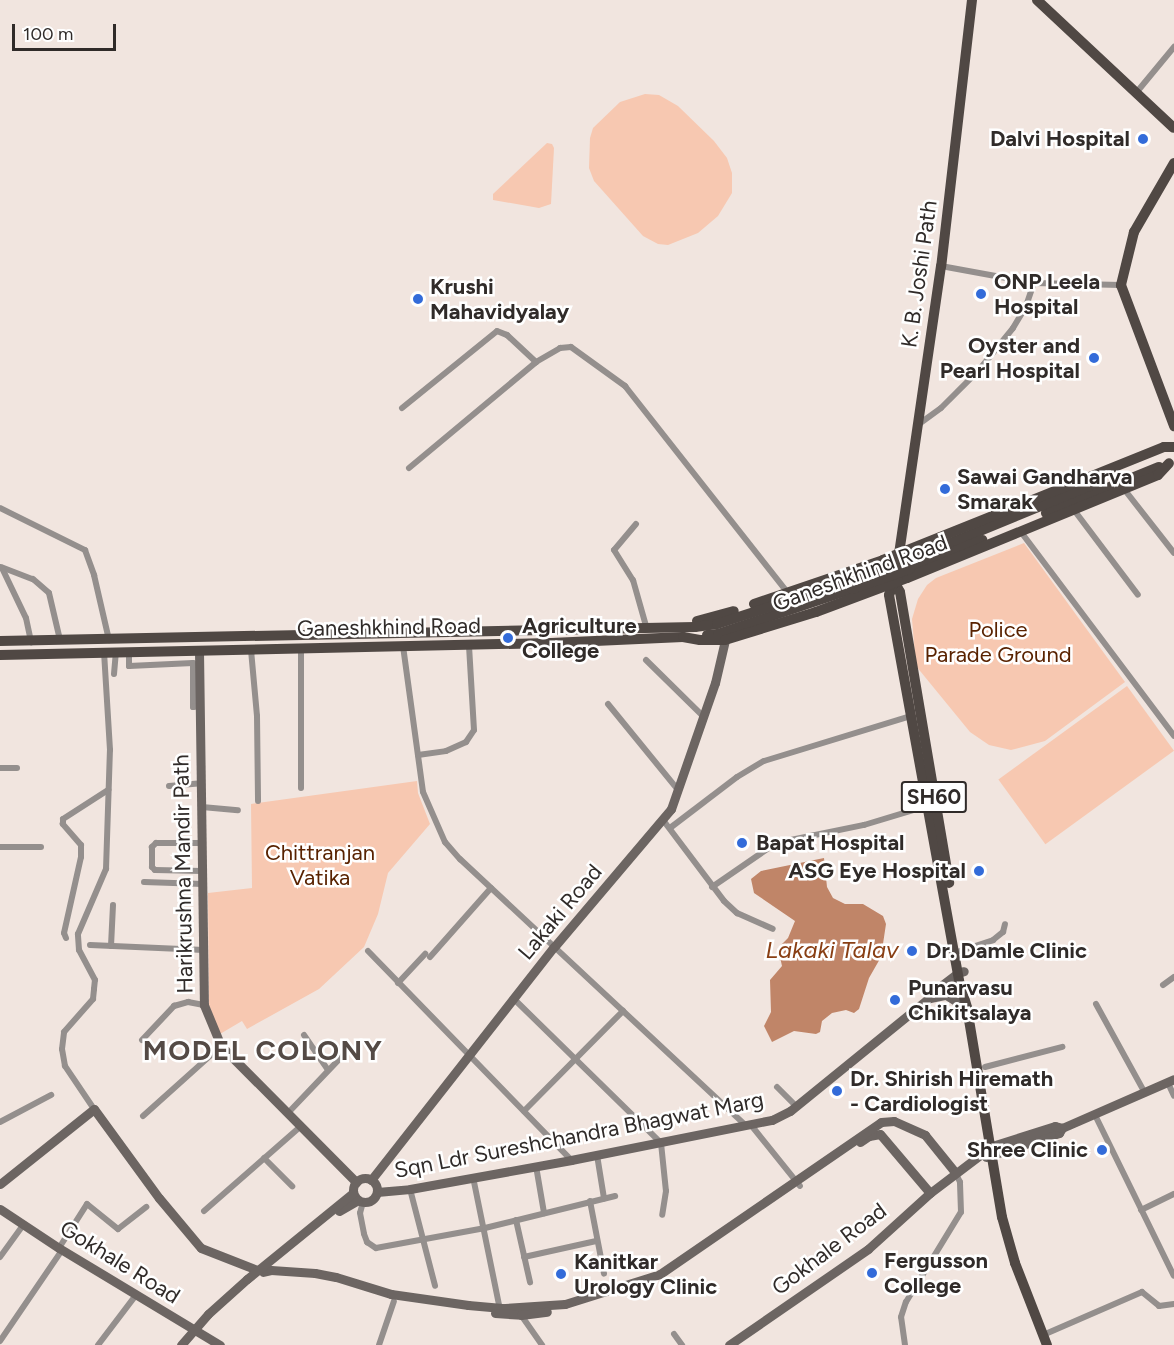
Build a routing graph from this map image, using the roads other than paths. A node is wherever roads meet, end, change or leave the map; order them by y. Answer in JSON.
{"nodes":[{"id":1,"x":972,"y":0,"type":"edge"},
{"id":2,"x":1037,"y":0,"type":"edge"},
{"id":3,"x":1174,"y":47,"type":"edge"},
{"id":4,"x":1136,"y":93,"type":"junction"},
{"id":5,"x":1174,"y":128,"type":"edge"},
{"id":6,"x":1174,"y":163,"type":"edge"},
{"id":7,"x":941,"y":266,"type":"junction"},
{"id":8,"x":1034,"y":283,"type":"junction"},
{"id":9,"x":1121,"y":285,"type":"junction"},
{"id":10,"x":536,"y":362,"type":"junction"},
{"id":11,"x":402,"y":408,"type":"dead end"},
{"id":12,"x":918,"y":425,"type":"junction"},
{"id":13,"x":1174,"y":426,"type":"edge"},
{"id":14,"x":1174,"y":448,"type":"edge"},
{"id":15,"x":1172,"y":462,"type":"edge"},
{"id":16,"x":409,"y":468,"type":"dead end"},
{"id":17,"x":1124,"y":489,"type":"junction"},
{"id":18,"x":0,"y":508,"type":"edge"},
{"id":19,"x":1074,"y":510,"type":"junction"},
{"id":20,"x":636,"y":524,"type":"dead end"},
{"id":21,"x":1021,"y":532,"type":"junction"},
{"id":22,"x":1174,"y":553,"type":"edge"},
{"id":23,"x":906,"y":561,"type":"junction"},
{"id":24,"x":1,"y":566,"type":"edge"},
{"id":25,"x":896,"y":583,"type":"junction"},
{"id":26,"x":851,"y":585,"type":"junction"},
{"id":27,"x":789,"y":593,"type":"junction"},
{"id":28,"x":1138,"y":595,"type":"dead end"},
{"id":29,"x":646,"y":626,"type":"junction"},
{"id":30,"x":681,"y":632,"type":"junction"},
{"id":31,"x":109,"y":640,"type":"junction"},
{"id":32,"x":725,"y":640,"type":"junction"},
{"id":33,"x":0,"y":641,"type":"edge"},
{"id":34,"x":60,"y":641,"type":"junction"},
{"id":35,"x":26,"y":642,"type":"junction"},
{"id":36,"x":469,"y":645,"type":"junction"},
{"id":37,"x":403,"y":646,"type":"junction"},
{"id":38,"x":302,"y":649,"type":"junction"},
{"id":39,"x":251,"y":650,"type":"junction"},
{"id":40,"x":200,"y":651,"type":"junction"},
{"id":41,"x":104,"y":653,"type":"junction"},
{"id":42,"x":116,"y":653,"type":"junction"},
{"id":43,"x":129,"y":653,"type":"junction"},
{"id":44,"x":0,"y":655,"type":"edge"},
{"id":45,"x":21,"y":655,"type":"junction"},
{"id":46,"x":646,"y":660,"type":"dead end"},
{"id":47,"x":114,"y":674,"type":"dead end"},
{"id":48,"x":608,"y":704,"type":"dead end"},
{"id":49,"x":200,"y":706,"type":"junction"},
{"id":50,"x":910,"y":716,"type":"junction"},
{"id":51,"x":704,"y":717,"type":"junction"},
{"id":52,"x":1174,"y":736,"type":"edge"},
{"id":53,"x":418,"y":755,"type":"junction"},
{"id":54,"x":0,"y":768,"type":"edge"},
{"id":55,"x":17,"y":768,"type":"dead end"},
{"id":56,"x":201,"y":783,"type":"junction"},
{"id":57,"x":169,"y":786,"type":"dead end"},
{"id":58,"x":301,"y":788,"type":"dead end"},
{"id":59,"x":108,"y":790,"type":"junction"},
{"id":60,"x":679,"y":791,"type":"junction"},
{"id":61,"x":258,"y":801,"type":"dead end"},
{"id":62,"x":927,"y":806,"type":"junction"},
{"id":63,"x":202,"y":807,"type":"junction"},
{"id":64,"x":238,"y":810,"type":"dead end"},
{"id":65,"x":666,"y":824,"type":"junction"},
{"id":66,"x":202,"y":843,"type":"junction"},
{"id":67,"x":0,"y":847,"type":"edge"},
{"id":68,"x":41,"y":847,"type":"dead end"},
{"id":69,"x":202,"y":871,"type":"junction"},
{"id":70,"x":144,"y":882,"type":"dead end"},
{"id":71,"x":203,"y":884,"type":"junction"},
{"id":72,"x":712,"y":887,"type":"junction"},
{"id":73,"x":491,"y":888,"type":"junction"},
{"id":74,"x":113,"y":905,"type":"dead end"},
{"id":75,"x":1005,"y":924,"type":"dead end"},
{"id":76,"x":773,"y":929,"type":"dead end"},
{"id":77,"x":66,"y":939,"type":"dead end"},
{"id":78,"x":90,"y":945,"type":"dead end"},
{"id":79,"x":113,"y":946,"type":"junction"},
{"id":80,"x":554,"y":947,"type":"junction"},
{"id":81,"x":204,"y":950,"type":"junction"},
{"id":82,"x":368,"y":951,"type":"dead end"},
{"id":83,"x":960,"y":951,"type":"junction"},
{"id":84,"x":961,"y":972,"type":"junction"},
{"id":85,"x":1174,"y":977,"type":"edge"},
{"id":86,"x":399,"y":983,"type":"junction"},
{"id":87,"x":1163,"y":985,"type":"dead end"},
{"id":88,"x":938,"y":988,"type":"junction"},
{"id":89,"x":964,"y":990,"type":"junction"},
{"id":90,"x":514,"y":999,"type":"junction"},
{"id":91,"x":928,"y":999,"type":"junction"},
{"id":92,"x":1096,"y":1004,"type":"dead end"},
{"id":93,"x":204,"y":1005,"type":"junction"},
{"id":94,"x":967,"y":1008,"type":"junction"},
{"id":95,"x":623,"y":1011,"type":"junction"},
{"id":96,"x":304,"y":1035,"type":"dead end"},
{"id":97,"x":142,"y":1040,"type":"dead end"},
{"id":98,"x":221,"y":1046,"type":"junction"},
{"id":99,"x":1062,"y":1047,"type":"dead end"},
{"id":100,"x":346,"y":1052,"type":"dead end"},
{"id":101,"x":470,"y":1056,"type":"junction"},
{"id":102,"x":576,"y":1059,"type":"junction"},
{"id":103,"x":985,"y":1067,"type":"junction"},
{"id":104,"x":328,"y":1070,"type":"junction"},
{"id":105,"x":1171,"y":1081,"type":"edge"},
{"id":106,"x":777,"y":1087,"type":"dead end"},
{"id":107,"x":1145,"y":1093,"type":"junction"},
{"id":108,"x":51,"y":1095,"type":"dead end"},
{"id":109,"x":1174,"y":1095,"type":"edge"},
{"id":110,"x":796,"y":1106,"type":"junction"},
{"id":111,"x":94,"y":1109,"type":"junction"},
{"id":112,"x":524,"y":1111,"type":"junction"},
{"id":113,"x":288,"y":1113,"type":"junction"},
{"id":114,"x":1095,"y":1114,"type":"junction"},
{"id":115,"x":142,"y":1116,"type":"dead end"},
{"id":116,"x":0,"y":1122,"type":"edge"},
{"id":117,"x":749,"y":1125,"type":"junction"},
{"id":118,"x":301,"y":1126,"type":"junction"},
{"id":119,"x":661,"y":1143,"type":"junction"},
{"id":120,"x":993,"y":1151,"type":"junction"},
{"id":121,"x":597,"y":1155,"type":"junction"},
{"id":122,"x":264,"y":1158,"type":"junction"},
{"id":123,"x":571,"y":1160,"type":"junction"},
{"id":124,"x":536,"y":1166,"type":"junction"},
{"id":125,"x":955,"y":1172,"type":"junction"},
{"id":126,"x":473,"y":1177,"type":"junction"},
{"id":127,"x":370,"y":1180,"type":"junction"},
{"id":128,"x":356,"y":1182,"type":"junction"},
{"id":129,"x":798,"y":1183,"type":"junction"},
{"id":130,"x":0,"y":1184,"type":"edge"},
{"id":131,"x":292,"y":1186,"type":"dead end"},
{"id":132,"x":410,"y":1189,"type":"junction"},
{"id":133,"x":377,"y":1192,"type":"junction"},
{"id":134,"x":930,"y":1193,"type":"junction"},
{"id":135,"x":1174,"y":1194,"type":"edge"},
{"id":136,"x":615,"y":1196,"type":"dead end"},
{"id":137,"x":358,"y":1198,"type":"junction"},
{"id":138,"x":604,"y":1198,"type":"junction"},
{"id":139,"x":590,"y":1201,"type":"junction"},
{"id":140,"x":146,"y":1207,"type":"dead end"},
{"id":141,"x":0,"y":1209,"type":"edge"},
{"id":142,"x":1141,"y":1210,"type":"junction"},
{"id":143,"x":204,"y":1211,"type":"dead end"},
{"id":144,"x":544,"y":1213,"type":"junction"},
{"id":145,"x":662,"y":1215,"type":"dead end"},
{"id":146,"x":516,"y":1220,"type":"junction"},
{"id":147,"x":24,"y":1224,"type":"junction"},
{"id":148,"x":485,"y":1228,"type":"junction"},
{"id":149,"x":423,"y":1239,"type":"junction"},
{"id":150,"x":596,"y":1241,"type":"junction"},
{"id":151,"x":61,"y":1249,"type":"junction"},
{"id":152,"x":0,"y":1257,"type":"edge"},
{"id":153,"x":524,"y":1257,"type":"junction"},
{"id":154,"x":260,"y":1271,"type":"junction"},
{"id":155,"x":604,"y":1274,"type":"dead end"},
{"id":156,"x":1174,"y":1276,"type":"edge"},
{"id":157,"x":530,"y":1282,"type":"dead end"},
{"id":158,"x":435,"y":1286,"type":"dead end"},
{"id":159,"x":136,"y":1295,"type":"junction"},
{"id":160,"x":600,"y":1297,"type":"junction"},
{"id":161,"x":394,"y":1301,"type":"junction"},
{"id":162,"x":1174,"y":1304,"type":"edge"},
{"id":163,"x":500,"y":1311,"type":"junction"},
{"id":164,"x":521,"y":1315,"type":"junction"},
{"id":165,"x":194,"y":1330,"type":"junction"},
{"id":166,"x":674,"y":1334,"type":"dead end"},
{"id":167,"x":1045,"y":1340,"type":"edge"},
{"id":168,"x":0,"y":1341,"type":"edge"},
{"id":169,"x":98,"y":1345,"type":"edge"},
{"id":170,"x":181,"y":1345,"type":"edge"},
{"id":171,"x":220,"y":1345,"type":"edge"},
{"id":172,"x":379,"y":1345,"type":"edge"},
{"id":173,"x":542,"y":1345,"type":"edge"},
{"id":174,"x":682,"y":1345,"type":"edge"},
{"id":175,"x":729,"y":1345,"type":"edge"},
{"id":176,"x":905,"y":1345,"type":"edge"}],
"edges":[{"from":1,"to":7,"type":"main road","name":"K. B. Joshi Path"},
{"from":2,"to":4,"type":"main road"},
{"from":3,"to":4,"type":"street"},
{"from":4,"to":5,"type":"main road"},
{"from":6,"to":9,"type":"main road"},
{"from":7,"to":8,"type":"street"},
{"from":7,"to":12,"type":"main road","name":"K. B. Joshi Path"},
{"from":8,"to":9,"type":"street"},
{"from":8,"to":12,"type":"street"},
{"from":9,"to":13,"type":"main road"},
{"from":10,"to":11,"type":"street"},
{"from":10,"to":16,"type":"street"},
{"from":10,"to":27,"type":"street"},
{"from":12,"to":23,"type":"main road","name":"K. B. Joshi Path"},
{"from":14,"to":23,"type":"main road"},
{"from":15,"to":17,"type":"main road","name":"Ganeshkhind Road"},
{"from":15,"to":23,"type":"main road"},
{"from":17,"to":19,"type":"main road","name":"Ganeshkhind Road"},
{"from":17,"to":22,"type":"street"},
{"from":18,"to":31,"type":"street"},
{"from":19,"to":21,"type":"main road","name":"Ganeshkhind Road"},
{"from":19,"to":28,"type":"street"},
{"from":20,"to":29,"type":"street"},
{"from":21,"to":25,"type":"main road","name":"Ganeshkhind Road"},
{"from":21,"to":52,"type":"street"},
{"from":23,"to":25,"type":"main road","name":"K. B. Joshi Path"},
{"from":23,"to":26,"type":"main road","bridge":true},
{"from":23,"to":26,"type":"main road","name":"Ganeshkhind Road"},
{"from":24,"to":34,"type":"street"},
{"from":24,"to":35,"type":"street"},
{"from":25,"to":26,"type":"main road","name":"Ganeshkhind Road"},
{"from":25,"to":50,"type":"main road","number":"SH60"},
{"from":25,"to":83,"type":"main road","number":"SH60"},
{"from":26,"to":27,"type":"main road","name":"Ganeshkhind Road"},
{"from":26,"to":30,"type":"main road"},
{"from":26,"to":32,"type":"main road","name":"Ganeshkhind Road"},
{"from":27,"to":30,"type":"main road","name":"Ganeshkhind Road"},
{"from":29,"to":30,"type":"main road","name":"Ganeshkhind Road"},
{"from":29,"to":31,"type":"main road","name":"Ganeshkhind Road"},
{"from":30,"to":32,"type":"main road","name":"Ganeshkhind Road"},
{"from":30,"to":36,"type":"main road","name":"Ganeshkhind Road"},
{"from":31,"to":34,"type":"main road","name":"Ganeshkhind Road"},
{"from":32,"to":51,"type":"street","name":"Lakaki Road"},
{"from":33,"to":35,"type":"main road","name":"Ganeshkhind Road"},
{"from":34,"to":35,"type":"main road","name":"Ganeshkhind Road"},
{"from":35,"to":45,"type":"main road"},
{"from":36,"to":37,"type":"main road","name":"Ganeshkhind Road"},
{"from":36,"to":53,"type":"street"},
{"from":37,"to":38,"type":"main road","name":"Ganeshkhind Road"},
{"from":37,"to":53,"type":"street"},
{"from":38,"to":39,"type":"main road","name":"Ganeshkhind Road"},
{"from":38,"to":58,"type":"street"},
{"from":39,"to":40,"type":"main road","name":"Ganeshkhind Road"},
{"from":39,"to":61,"type":"street"},
{"from":40,"to":43,"type":"main road","name":"Ganeshkhind Road"},
{"from":40,"to":49,"type":"street","name":"Harikrushna Mandir Path"},
{"from":41,"to":42,"type":"main road","name":"Ganeshkhind Road"},
{"from":41,"to":45,"type":"main road","name":"Ganeshkhind Road"},
{"from":41,"to":59,"type":"street"},
{"from":42,"to":43,"type":"main road","name":"Ganeshkhind Road"},
{"from":42,"to":47,"type":"street"},
{"from":43,"to":49,"type":"street"},
{"from":44,"to":45,"type":"main road","name":"Ganeshkhind Road"},
{"from":46,"to":51,"type":"street"},
{"from":48,"to":60,"type":"street"},
{"from":49,"to":56,"type":"street","name":"Harikrushna Mandir Path"},
{"from":50,"to":62,"type":"main road","number":"SH60"},
{"from":50,"to":65,"type":"street"},
{"from":51,"to":60,"type":"street","name":"Lakaki Road"},
{"from":53,"to":73,"type":"street"},
{"from":54,"to":55,"type":"street"},
{"from":56,"to":57,"type":"street"},
{"from":56,"to":63,"type":"street","name":"Harikrushna Mandir Path"},
{"from":59,"to":77,"type":"street"},
{"from":59,"to":111,"type":"street"},
{"from":60,"to":65,"type":"street","name":"Lakaki Road"},
{"from":62,"to":72,"type":"street"},
{"from":62,"to":84,"type":"main road","number":"SH60"},
{"from":63,"to":64,"type":"street"},
{"from":63,"to":66,"type":"street","name":"Harikrushna Mandir Path"},
{"from":65,"to":72,"type":"street"},
{"from":65,"to":80,"type":"street","name":"Lakaki Road"},
{"from":66,"to":69,"type":"street","name":"Harikrushna Mandir Path"},
{"from":66,"to":69,"type":"street"},
{"from":67,"to":68,"type":"street"},
{"from":69,"to":71,"type":"street","name":"Harikrushna Mandir Path"},
{"from":70,"to":71,"type":"street"},
{"from":71,"to":81,"type":"street","name":"Harikrushna Mandir Path"},
{"from":72,"to":76,"type":"street"},
{"from":73,"to":80,"type":"street"},
{"from":73,"to":86,"type":"street"},
{"from":74,"to":79,"type":"street"},
{"from":75,"to":83,"type":"street"},
{"from":78,"to":79,"type":"street"},
{"from":79,"to":81,"type":"street"},
{"from":80,"to":90,"type":"street","name":"Lakaki Road"},
{"from":80,"to":95,"type":"street"},
{"from":81,"to":93,"type":"street","name":"Harikrushna Mandir Path"},
{"from":82,"to":86,"type":"street"},
{"from":83,"to":84,"type":"main road","number":"SH60"},
{"from":84,"to":88,"type":"street","name":"Sqn Ldr Sureshchandra Bhagwat Marg"},
{"from":84,"to":89,"type":"main road","number":"SH60"},
{"from":85,"to":87,"type":"street"},
{"from":86,"to":101,"type":"street"},
{"from":88,"to":89,"type":"street"},
{"from":88,"to":91,"type":"street","name":"Sqn Ldr Sureshchandra Bhagwat Marg"},
{"from":89,"to":94,"type":"main road","number":"SH60"},
{"from":89,"to":103,"type":"main road","number":"SH60"},
{"from":90,"to":101,"type":"street","name":"Lakaki Road"},
{"from":90,"to":102,"type":"street"},
{"from":91,"to":94,"type":"street"},
{"from":91,"to":110,"type":"street","name":"Sqn Ldr Sureshchandra Bhagwat Marg"},
{"from":92,"to":107,"type":"street"},
{"from":93,"to":97,"type":"street"},
{"from":93,"to":98,"type":"street","name":"Harikrushna Mandir Path"},
{"from":94,"to":120,"type":"main road","number":"SH60"},
{"from":95,"to":102,"type":"street"},
{"from":95,"to":117,"type":"street"},
{"from":96,"to":104,"type":"street"},
{"from":98,"to":113,"type":"street","name":"Harikrushna Mandir Path"},
{"from":98,"to":115,"type":"street"},
{"from":99,"to":103,"type":"street"},
{"from":100,"to":104,"type":"street"},
{"from":101,"to":112,"type":"street"},
{"from":101,"to":127,"type":"street","name":"Lakaki Road"},
{"from":102,"to":112,"type":"street"},
{"from":102,"to":119,"type":"street"},
{"from":103,"to":120,"type":"main road","number":"SH60"},
{"from":104,"to":113,"type":"street"},
{"from":105,"to":107,"type":"street"},
{"from":105,"to":109,"type":"street"},
{"from":106,"to":110,"type":"street"},
{"from":107,"to":114,"type":"street"},
{"from":108,"to":116,"type":"street"},
{"from":110,"to":117,"type":"street","name":"Sqn Ldr Sureshchandra Bhagwat Marg"},
{"from":111,"to":130,"type":"street"},
{"from":111,"to":154,"type":"street"},
{"from":112,"to":123,"type":"street"},
{"from":113,"to":118,"type":"street","name":"Harikrushna Mandir Path"},
{"from":114,"to":120,"type":"street"},
{"from":114,"to":142,"type":"street"},
{"from":117,"to":119,"type":"street","name":"Sqn Ldr Sureshchandra Bhagwat Marg"},
{"from":117,"to":129,"type":"street"},
{"from":118,"to":122,"type":"street"},
{"from":118,"to":128,"type":"street","name":"Harikrushna Mandir Path"},
{"from":119,"to":121,"type":"street","name":"Sqn Ldr Sureshchandra Bhagwat Marg"},
{"from":119,"to":145,"type":"street"},
{"from":120,"to":125,"type":"street","name":"Gokhale Road"},
{"from":120,"to":167,"type":"main road","number":"SH60"},
{"from":121,"to":123,"type":"street","name":"Sqn Ldr Sureshchandra Bhagwat Marg"},
{"from":121,"to":138,"type":"street"},
{"from":122,"to":131,"type":"street"},
{"from":122,"to":143,"type":"street"},
{"from":123,"to":124,"type":"street","name":"Sqn Ldr Sureshchandra Bhagwat Marg"},
{"from":124,"to":126,"type":"street","name":"Sqn Ldr Sureshchandra Bhagwat Marg"},
{"from":124,"to":144,"type":"street"},
{"from":125,"to":129,"type":"street"},
{"from":125,"to":134,"type":"street","name":"Gokhale Road"},
{"from":125,"to":176,"type":"street"},
{"from":126,"to":132,"type":"street","name":"Sqn Ldr Sureshchandra Bhagwat Marg"},
{"from":126,"to":148,"type":"street"},
{"from":127,"to":128,"type":"street"},
{"from":127,"to":133,"type":"street"},
{"from":128,"to":137,"type":"street"},
{"from":129,"to":134,"type":"street"},
{"from":129,"to":160,"type":"street"},
{"from":132,"to":133,"type":"street","name":"Sqn Ldr Sureshchandra Bhagwat Marg"},
{"from":132,"to":149,"type":"street"},
{"from":133,"to":137,"type":"street"},
{"from":134,"to":175,"type":"street","name":"Gokhale Road"},
{"from":135,"to":142,"type":"street"},
{"from":136,"to":138,"type":"street"},
{"from":137,"to":149,"type":"street"},
{"from":137,"to":154,"type":"street"},
{"from":138,"to":139,"type":"street"},
{"from":139,"to":144,"type":"street"},
{"from":139,"to":150,"type":"street"},
{"from":140,"to":151,"type":"street"},
{"from":141,"to":147,"type":"street","name":"Gokhale Road"},
{"from":142,"to":156,"type":"street"},
{"from":144,"to":146,"type":"street"},
{"from":146,"to":148,"type":"street"},
{"from":146,"to":153,"type":"street"},
{"from":147,"to":151,"type":"street","name":"Gokhale Road"},
{"from":147,"to":152,"type":"street"},
{"from":148,"to":149,"type":"street"},
{"from":148,"to":163,"type":"street"},
{"from":149,"to":158,"type":"street"},
{"from":150,"to":153,"type":"street"},
{"from":150,"to":155,"type":"street"},
{"from":151,"to":159,"type":"street","name":"Gokhale Road"},
{"from":151,"to":168,"type":"street"},
{"from":153,"to":157,"type":"street"},
{"from":154,"to":161,"type":"street"},
{"from":154,"to":163,"type":"street"},
{"from":154,"to":165,"type":"street"},
{"from":159,"to":165,"type":"street","name":"Gokhale Road"},
{"from":159,"to":169,"type":"street"},
{"from":160,"to":163,"type":"street"},
{"from":160,"to":164,"type":"street"},
{"from":161,"to":163,"type":"street"},
{"from":161,"to":172,"type":"street"},
{"from":162,"to":167,"type":"street"},
{"from":163,"to":164,"type":"street"},
{"from":164,"to":173,"type":"street"},
{"from":165,"to":170,"type":"street"},
{"from":165,"to":171,"type":"street","name":"Gokhale Road"},
{"from":166,"to":174,"type":"street"}]}
